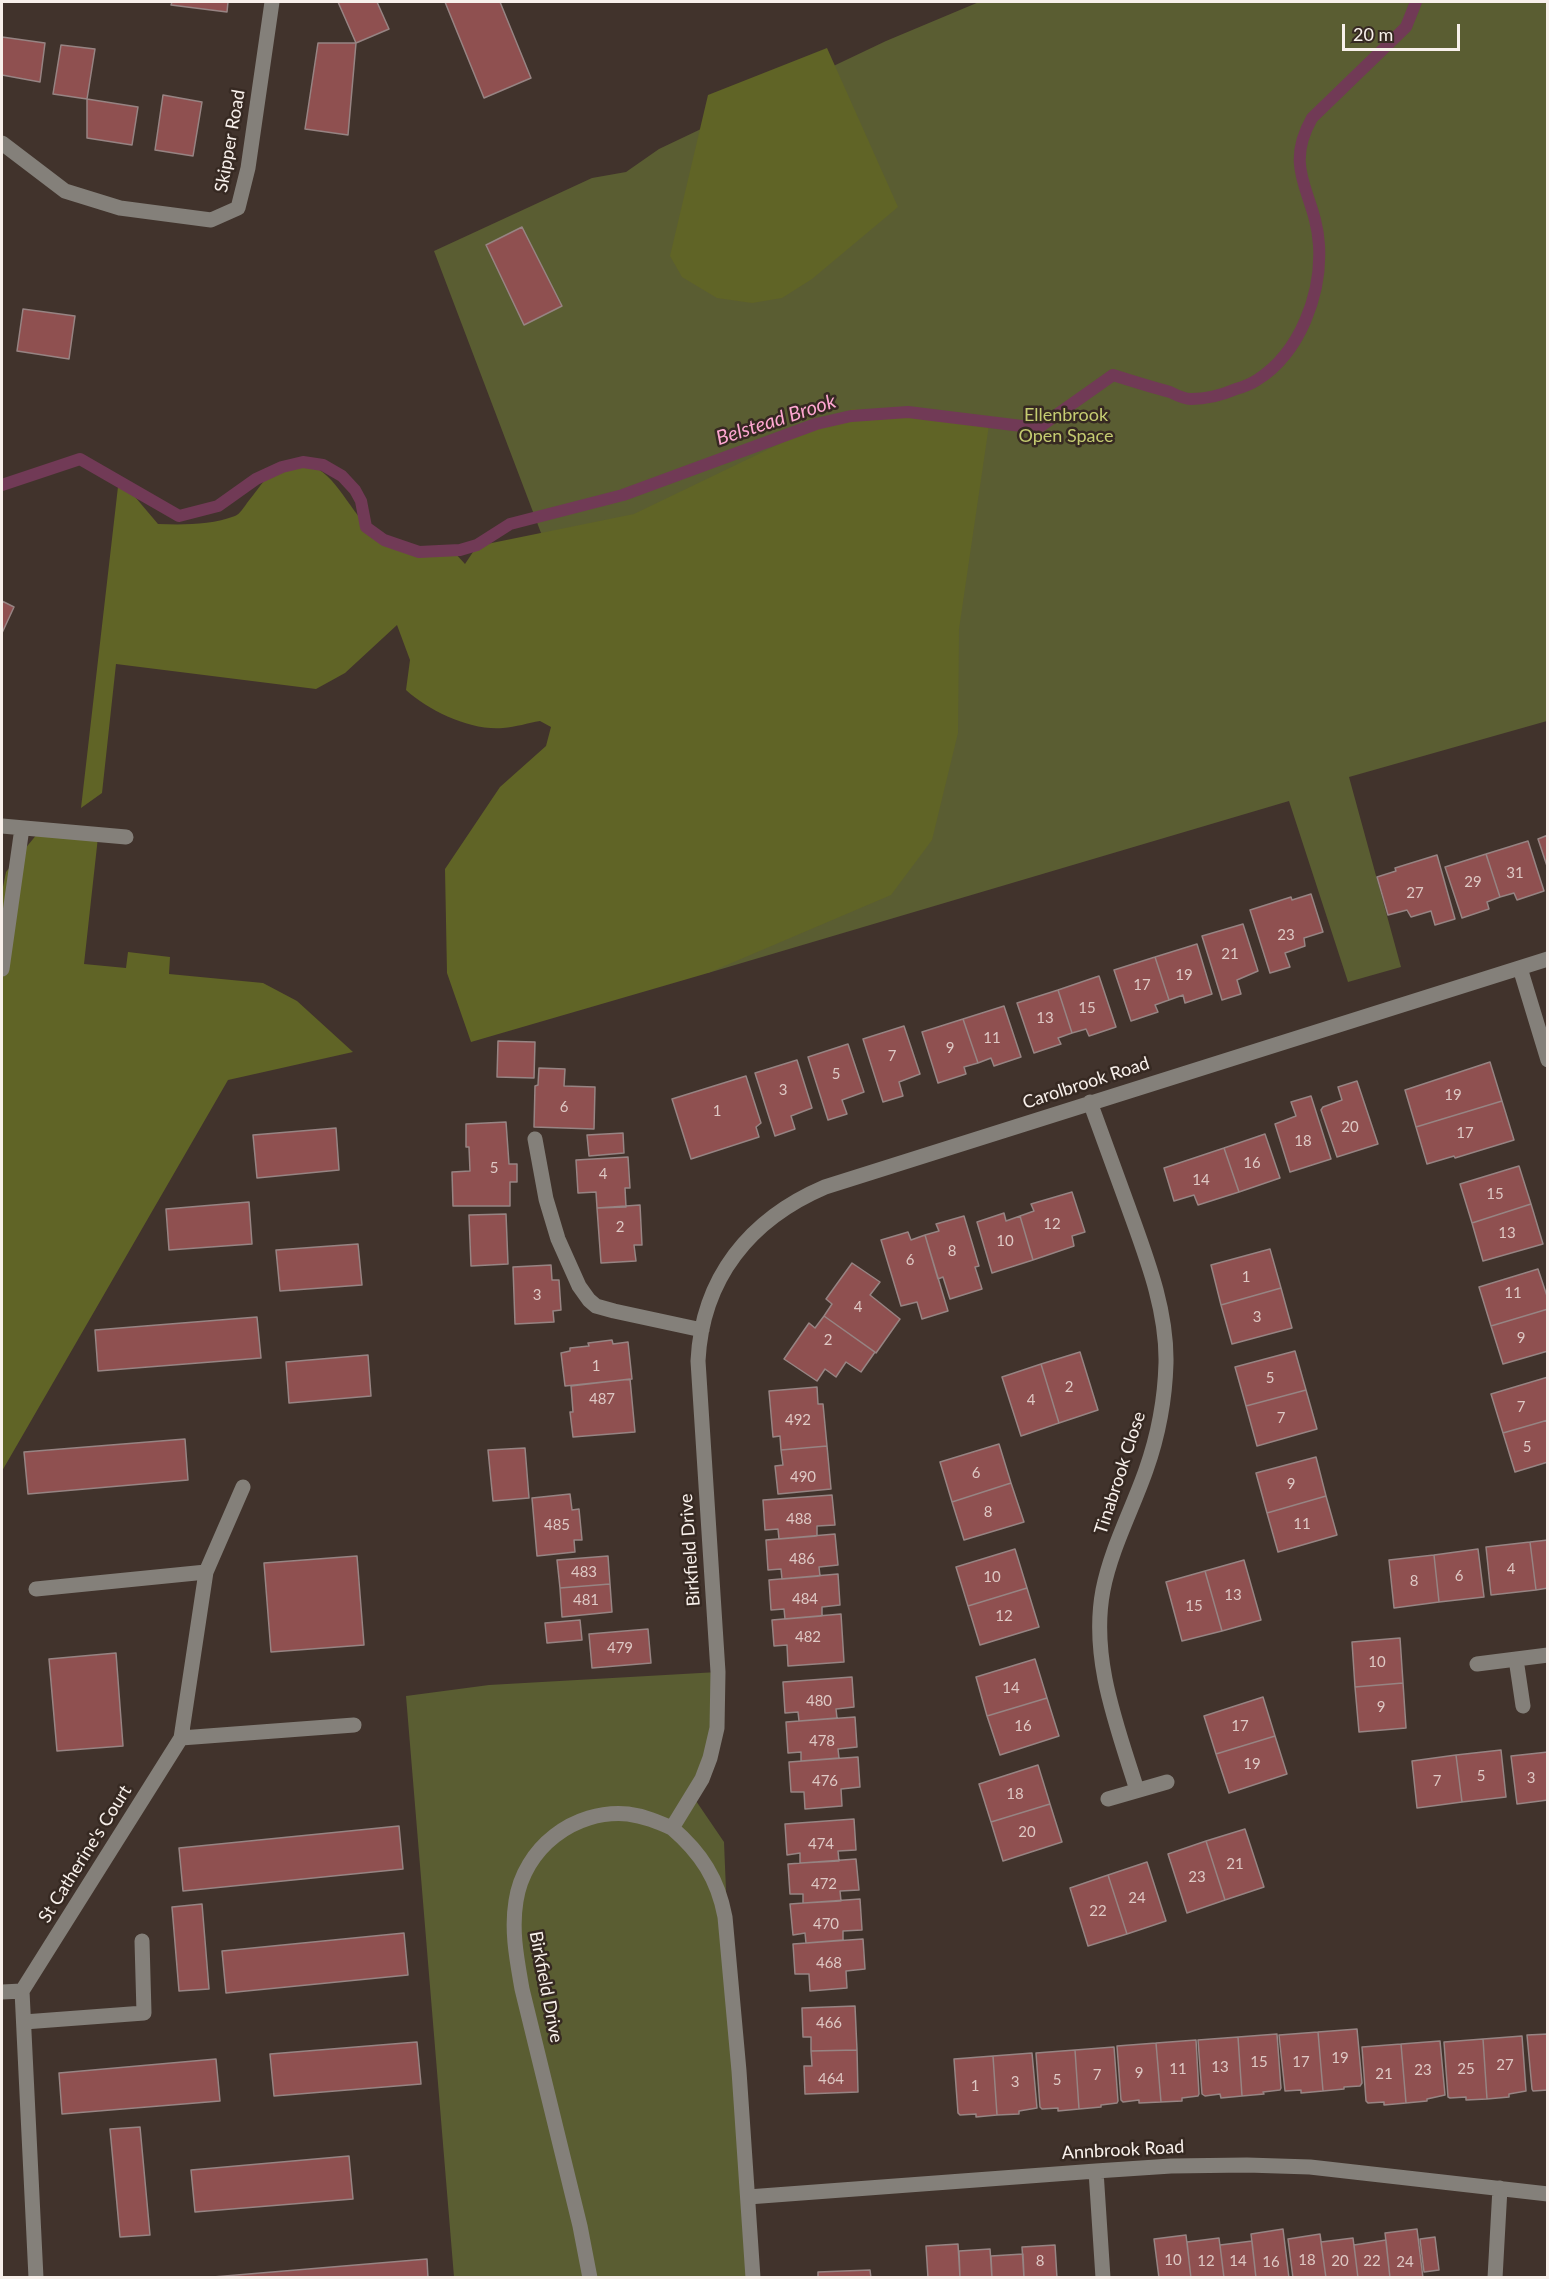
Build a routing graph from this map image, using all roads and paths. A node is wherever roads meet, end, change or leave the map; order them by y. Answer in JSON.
{"nodes":[{"id":1,"x":272,"y":2,"type":"edge"},
{"id":2,"x":2,"y":143,"type":"edge"},
{"id":3,"x":2,"y":826,"type":"edge"},
{"id":4,"x":22,"y":828,"type":"junction"},
{"id":5,"x":126,"y":837,"type":"dead end"},
{"id":6,"x":1548,"y":959,"type":"edge"},
{"id":7,"x":1520,"y":968,"type":"junction"},
{"id":8,"x":2,"y":969,"type":"edge"},
{"id":9,"x":1548,"y":1060,"type":"edge"},
{"id":10,"x":1090,"y":1102,"type":"junction"},
{"id":11,"x":535,"y":1139,"type":"dead end"},
{"id":12,"x":702,"y":1330,"type":"junction"},
{"id":13,"x":243,"y":1487,"type":"dead end"},
{"id":14,"x":206,"y":1572,"type":"junction"},
{"id":15,"x":36,"y":1589,"type":"dead end"},
{"id":16,"x":1548,"y":1655,"type":"edge"},
{"id":17,"x":1516,"y":1659,"type":"junction"},
{"id":18,"x":1477,"y":1664,"type":"dead end"},
{"id":19,"x":1523,"y":1706,"type":"dead end"},
{"id":20,"x":354,"y":1725,"type":"dead end"},
{"id":21,"x":181,"y":1738,"type":"junction"},
{"id":22,"x":1167,"y":1782,"type":"dead end"},
{"id":23,"x":1137,"y":1790,"type":"junction"},
{"id":24,"x":1108,"y":1799,"type":"dead end"},
{"id":25,"x":672,"y":1828,"type":"junction"},
{"id":26,"x":141,"y":1941,"type":"dead end"},
{"id":27,"x":22,"y":1991,"type":"junction"},
{"id":28,"x":2,"y":1992,"type":"edge"},
{"id":29,"x":24,"y":2022,"type":"junction"},
{"id":30,"x":1096,"y":2171,"type":"junction"},
{"id":31,"x":1500,"y":2188,"type":"junction"},
{"id":32,"x":1548,"y":2194,"type":"edge"},
{"id":33,"x":748,"y":2197,"type":"junction"},
{"id":34,"x":36,"y":2277,"type":"edge"},
{"id":35,"x":590,"y":2277,"type":"edge"},
{"id":36,"x":753,"y":2277,"type":"edge"},
{"id":37,"x":1103,"y":2277,"type":"edge"},
{"id":38,"x":1495,"y":2277,"type":"edge"}],
"edges":[{"from":1,"to":2,"type":"street","name":"Skipper Road"},
{"from":3,"to":4,"type":"street"},
{"from":4,"to":5,"type":"street"},
{"from":4,"to":8,"type":"street"},
{"from":6,"to":7,"type":"street","name":"Carolbrook Road"},
{"from":7,"to":9,"type":"street"},
{"from":7,"to":10,"type":"street","name":"Carolbrook Road"},
{"from":10,"to":12,"type":"street","name":"Carolbrook Road"},
{"from":10,"to":23,"type":"street","name":"Tinabrook Close"},
{"from":11,"to":12,"type":"street"},
{"from":12,"to":25,"type":"street","name":"Birkfield Drive"},
{"from":13,"to":14,"type":"street","name":"St Catherine's Court"},
{"from":14,"to":15,"type":"street"},
{"from":14,"to":21,"type":"street","name":"St Catherine's Court"},
{"from":16,"to":17,"type":"street"},
{"from":17,"to":18,"type":"street"},
{"from":17,"to":19,"type":"street"},
{"from":20,"to":21,"type":"street"},
{"from":21,"to":27,"type":"street","name":"St Catherine's Court"},
{"from":22,"to":23,"type":"street"},
{"from":23,"to":24,"type":"street"},
{"from":25,"to":33,"type":"street","name":"Birkfield Drive"},
{"from":25,"to":35,"type":"street","name":"Birkfield Drive"},
{"from":26,"to":29,"type":"street"},
{"from":27,"to":28,"type":"street"},
{"from":27,"to":29,"type":"street"},
{"from":29,"to":34,"type":"street"},
{"from":30,"to":31,"type":"street","name":"Annbrook Road"},
{"from":30,"to":33,"type":"street","name":"Annbrook Road"},
{"from":30,"to":37,"type":"street"},
{"from":31,"to":32,"type":"street","name":"Annbrook Road"},
{"from":31,"to":38,"type":"street"},
{"from":33,"to":36,"type":"street","name":"Birkfield Drive"}]}
